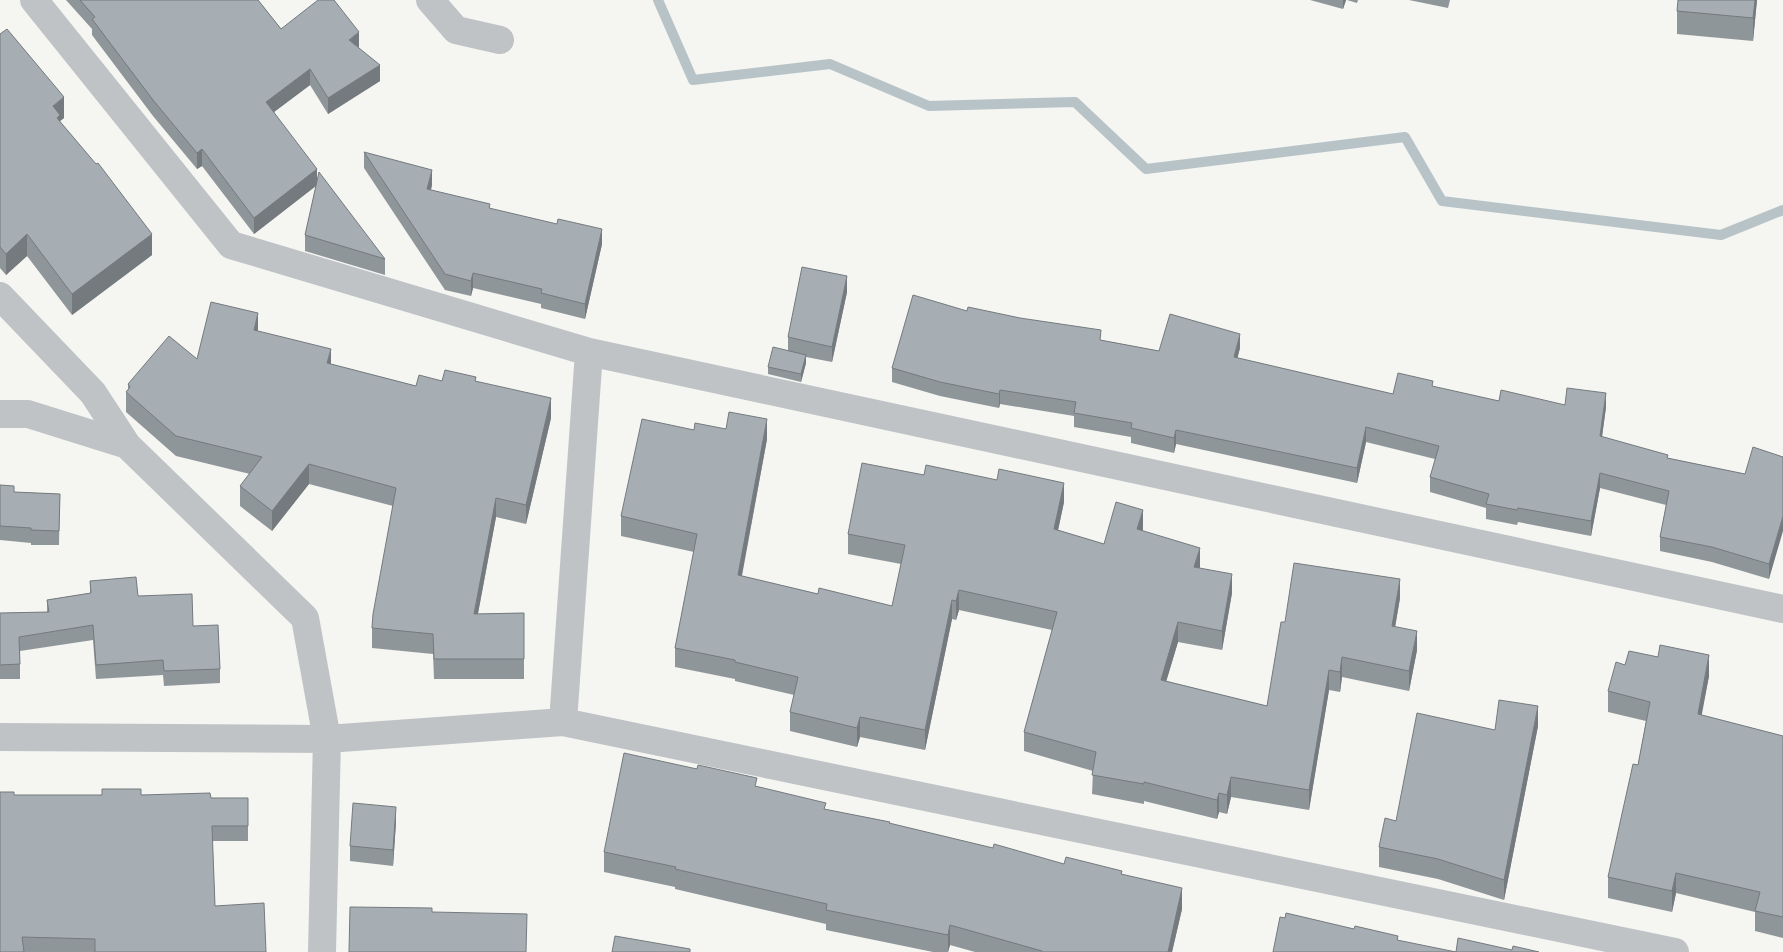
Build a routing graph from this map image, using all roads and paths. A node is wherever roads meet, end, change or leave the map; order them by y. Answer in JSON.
{"nodes":[{"id":1,"x":34,"y":0,"type":"edge"},
{"id":2,"x":430,"y":0,"type":"edge"},
{"id":3,"x":500,"y":40,"type":"dead end"},
{"id":4,"x":0,"y":296,"type":"edge"},
{"id":5,"x":589,"y":352,"type":"junction"},
{"id":6,"x":0,"y":414,"type":"edge"},
{"id":7,"x":127,"y":445,"type":"junction"},
{"id":8,"x":1783,"y":609,"type":"edge"},
{"id":9,"x":563,"y":722,"type":"junction"},
{"id":10,"x":0,"y":737,"type":"edge"},
{"id":11,"x":327,"y":739,"type":"junction"},
{"id":12,"x":322,"y":952,"type":"edge"},
{"id":13,"x":1675,"y":952,"type":"edge"}],
"edges":[{"from":1,"to":5,"type":"street"},
{"from":2,"to":3,"type":"street"},
{"from":4,"to":7,"type":"street"},
{"from":5,"to":8,"type":"street"},
{"from":5,"to":9,"type":"street"},
{"from":6,"to":7,"type":"street"},
{"from":7,"to":11,"type":"street"},
{"from":9,"to":11,"type":"street"},
{"from":9,"to":13,"type":"street"},
{"from":10,"to":11,"type":"street"},
{"from":11,"to":12,"type":"street"}]}
